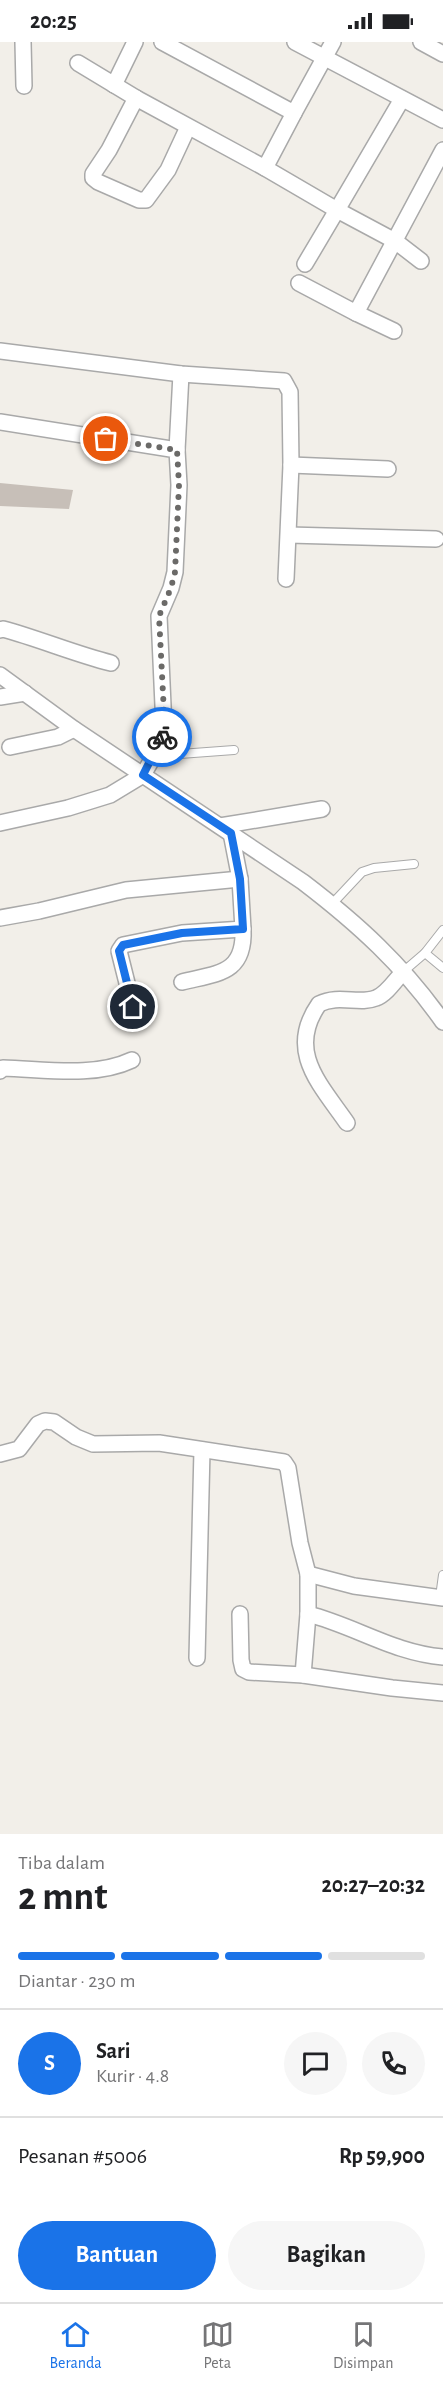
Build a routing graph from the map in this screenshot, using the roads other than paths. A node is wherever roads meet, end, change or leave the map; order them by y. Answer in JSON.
{"nodes":[{"id":1,"x":23,"y":42,"type":"edge"},
{"id":2,"x":135,"y":42,"type":"edge"},
{"id":3,"x":162,"y":42,"type":"edge"},
{"id":4,"x":295,"y":42,"type":"edge"},
{"id":5,"x":333,"y":42,"type":"edge"},
{"id":6,"x":421,"y":42,"type":"edge"},
{"id":7,"x":443,"y":54,"type":"edge"},
{"id":8,"x":325,"y":58,"type":"junction"},
{"id":9,"x":78,"y":63,"type":"dead end"},
{"id":10,"x":114,"y":85,"type":"junction"},
{"id":11,"x":24,"y":86,"type":"dead end"},
{"id":12,"x":136,"y":98,"type":"junction"},
{"id":13,"x":402,"y":99,"type":"junction"},
{"id":14,"x":294,"y":113,"type":"junction"},
{"id":15,"x":443,"y":120,"type":"edge"},
{"id":16,"x":188,"y":127,"type":"junction"},
{"id":17,"x":443,"y":150,"type":"edge"},
{"id":18,"x":265,"y":168,"type":"junction"},
{"id":19,"x":337,"y":210,"type":"junction"},
{"id":20,"x":395,"y":242,"type":"junction"},
{"id":21,"x":421,"y":261,"type":"dead end"},
{"id":22,"x":304,"y":264,"type":"dead end"},
{"id":23,"x":299,"y":283,"type":"dead end"},
{"id":24,"x":356,"y":313,"type":"junction"},
{"id":25,"x":394,"y":331,"type":"dead end"},
{"id":26,"x":0,"y":351,"type":"edge"},
{"id":27,"x":181,"y":374,"type":"junction"},
{"id":28,"x":0,"y":423,"type":"edge"},
{"id":29,"x":177,"y":450,"type":"junction"},
{"id":30,"x":291,"y":465,"type":"junction"},
{"id":31,"x":388,"y":469,"type":"dead end"},
{"id":32,"x":290,"y":535,"type":"junction"},
{"id":33,"x":436,"y":539,"type":"dead end"},
{"id":34,"x":286,"y":579,"type":"dead end"},
{"id":35,"x":0,"y":630,"type":"edge"},
{"id":36,"x":111,"y":663,"type":"dead end"},
{"id":37,"x":0,"y":675,"type":"edge"},
{"id":38,"x":25,"y":693,"type":"junction"},
{"id":39,"x":0,"y":697,"type":"edge"},
{"id":40,"x":74,"y":729,"type":"junction"},
{"id":41,"x":10,"y":747,"type":"dead end"},
{"id":42,"x":159,"y":747,"type":"junction"},
{"id":43,"x":234,"y":750,"type":"dead end"},
{"id":44,"x":143,"y":775,"type":"junction"},
{"id":45,"x":322,"y":809,"type":"dead end"},
{"id":46,"x":0,"y":823,"type":"edge"},
{"id":47,"x":225,"y":830,"type":"junction"},
{"id":48,"x":414,"y":864,"type":"dead end"},
{"id":49,"x":240,"y":879,"type":"junction"},
{"id":50,"x":332,"y":904,"type":"junction"},
{"id":51,"x":0,"y":918,"type":"edge"},
{"id":52,"x":243,"y":929,"type":"junction"},
{"id":53,"x":442,"y":934,"type":"edge"},
{"id":54,"x":425,"y":953,"type":"junction"},
{"id":55,"x":443,"y":968,"type":"edge"},
{"id":56,"x":404,"y":971,"type":"junction"},
{"id":57,"x":182,"y":982,"type":"dead end"},
{"id":58,"x":133,"y":1007,"type":"dead end"},
{"id":59,"x":443,"y":1022,"type":"edge"},
{"id":60,"x":132,"y":1060,"type":"dead end"},
{"id":61,"x":0,"y":1071,"type":"edge"},
{"id":62,"x":347,"y":1123,"type":"dead end"},
{"id":63,"x":202,"y":1450,"type":"junction"},
{"id":64,"x":0,"y":1454,"type":"edge"},
{"id":65,"x":308,"y":1574,"type":"junction"},
{"id":66,"x":443,"y":1575,"type":"edge"},
{"id":67,"x":441,"y":1597,"type":"edge"},
{"id":68,"x":240,"y":1614,"type":"dead end"},
{"id":69,"x":308,"y":1614,"type":"junction"},
{"id":70,"x":443,"y":1657,"type":"edge"},
{"id":71,"x":197,"y":1658,"type":"dead end"},
{"id":72,"x":303,"y":1675,"type":"junction"},
{"id":73,"x":443,"y":1693,"type":"edge"}],
"edges":[{"from":1,"to":11,"type":"street"},
{"from":2,"to":10,"type":"street"},
{"from":3,"to":14,"type":"street"},
{"from":4,"to":8,"type":"street"},
{"from":5,"to":8,"type":"street"},
{"from":6,"to":7,"type":"street"},
{"from":8,"to":13,"type":"street"},
{"from":8,"to":14,"type":"street"},
{"from":9,"to":10,"type":"street"},
{"from":10,"to":12,"type":"street"},
{"from":12,"to":16,"type":"street"},
{"from":12,"to":16,"type":"street"},
{"from":13,"to":15,"type":"street"},
{"from":13,"to":19,"type":"street"},
{"from":14,"to":18,"type":"street"},
{"from":16,"to":18,"type":"street"},
{"from":17,"to":20,"type":"street"},
{"from":18,"to":19,"type":"street"},
{"from":19,"to":20,"type":"street"},
{"from":19,"to":22,"type":"street"},
{"from":20,"to":21,"type":"street"},
{"from":20,"to":24,"type":"street"},
{"from":23,"to":24,"type":"street"},
{"from":24,"to":25,"type":"street"},
{"from":26,"to":27,"type":"street"},
{"from":27,"to":29,"type":"street"},
{"from":27,"to":30,"type":"street"},
{"from":28,"to":29,"type":"street"},
{"from":29,"to":42,"type":"street"},
{"from":30,"to":31,"type":"street"},
{"from":30,"to":32,"type":"street"},
{"from":32,"to":33,"type":"street"},
{"from":32,"to":34,"type":"street"},
{"from":35,"to":36,"type":"street"},
{"from":37,"to":38,"type":"street"},
{"from":38,"to":39,"type":"street"},
{"from":38,"to":40,"type":"street"},
{"from":40,"to":41,"type":"street"},
{"from":40,"to":44,"type":"street"},
{"from":42,"to":43,"type":"lane"},
{"from":42,"to":44,"type":"street"},
{"from":44,"to":46,"type":"street"},
{"from":44,"to":47,"type":"street"},
{"from":45,"to":47,"type":"street"},
{"from":47,"to":49,"type":"street"},
{"from":47,"to":50,"type":"street"},
{"from":48,"to":50,"type":"lane"},
{"from":49,"to":51,"type":"street"},
{"from":49,"to":52,"type":"street"},
{"from":50,"to":56,"type":"street"},
{"from":52,"to":57,"type":"street"},
{"from":52,"to":58,"type":"street"},
{"from":53,"to":54,"type":"lane"},
{"from":54,"to":55,"type":"lane"},
{"from":54,"to":56,"type":"lane"},
{"from":56,"to":59,"type":"street"},
{"from":56,"to":62,"type":"street"},
{"from":60,"to":61,"type":"street"},
{"from":63,"to":64,"type":"street"},
{"from":63,"to":65,"type":"street"},
{"from":63,"to":71,"type":"street"},
{"from":65,"to":67,"type":"street"},
{"from":65,"to":69,"type":"street"},
{"from":66,"to":67,"type":"lane"},
{"from":68,"to":72,"type":"street"},
{"from":69,"to":70,"type":"street"},
{"from":69,"to":72,"type":"street"},
{"from":72,"to":73,"type":"street"}]}
